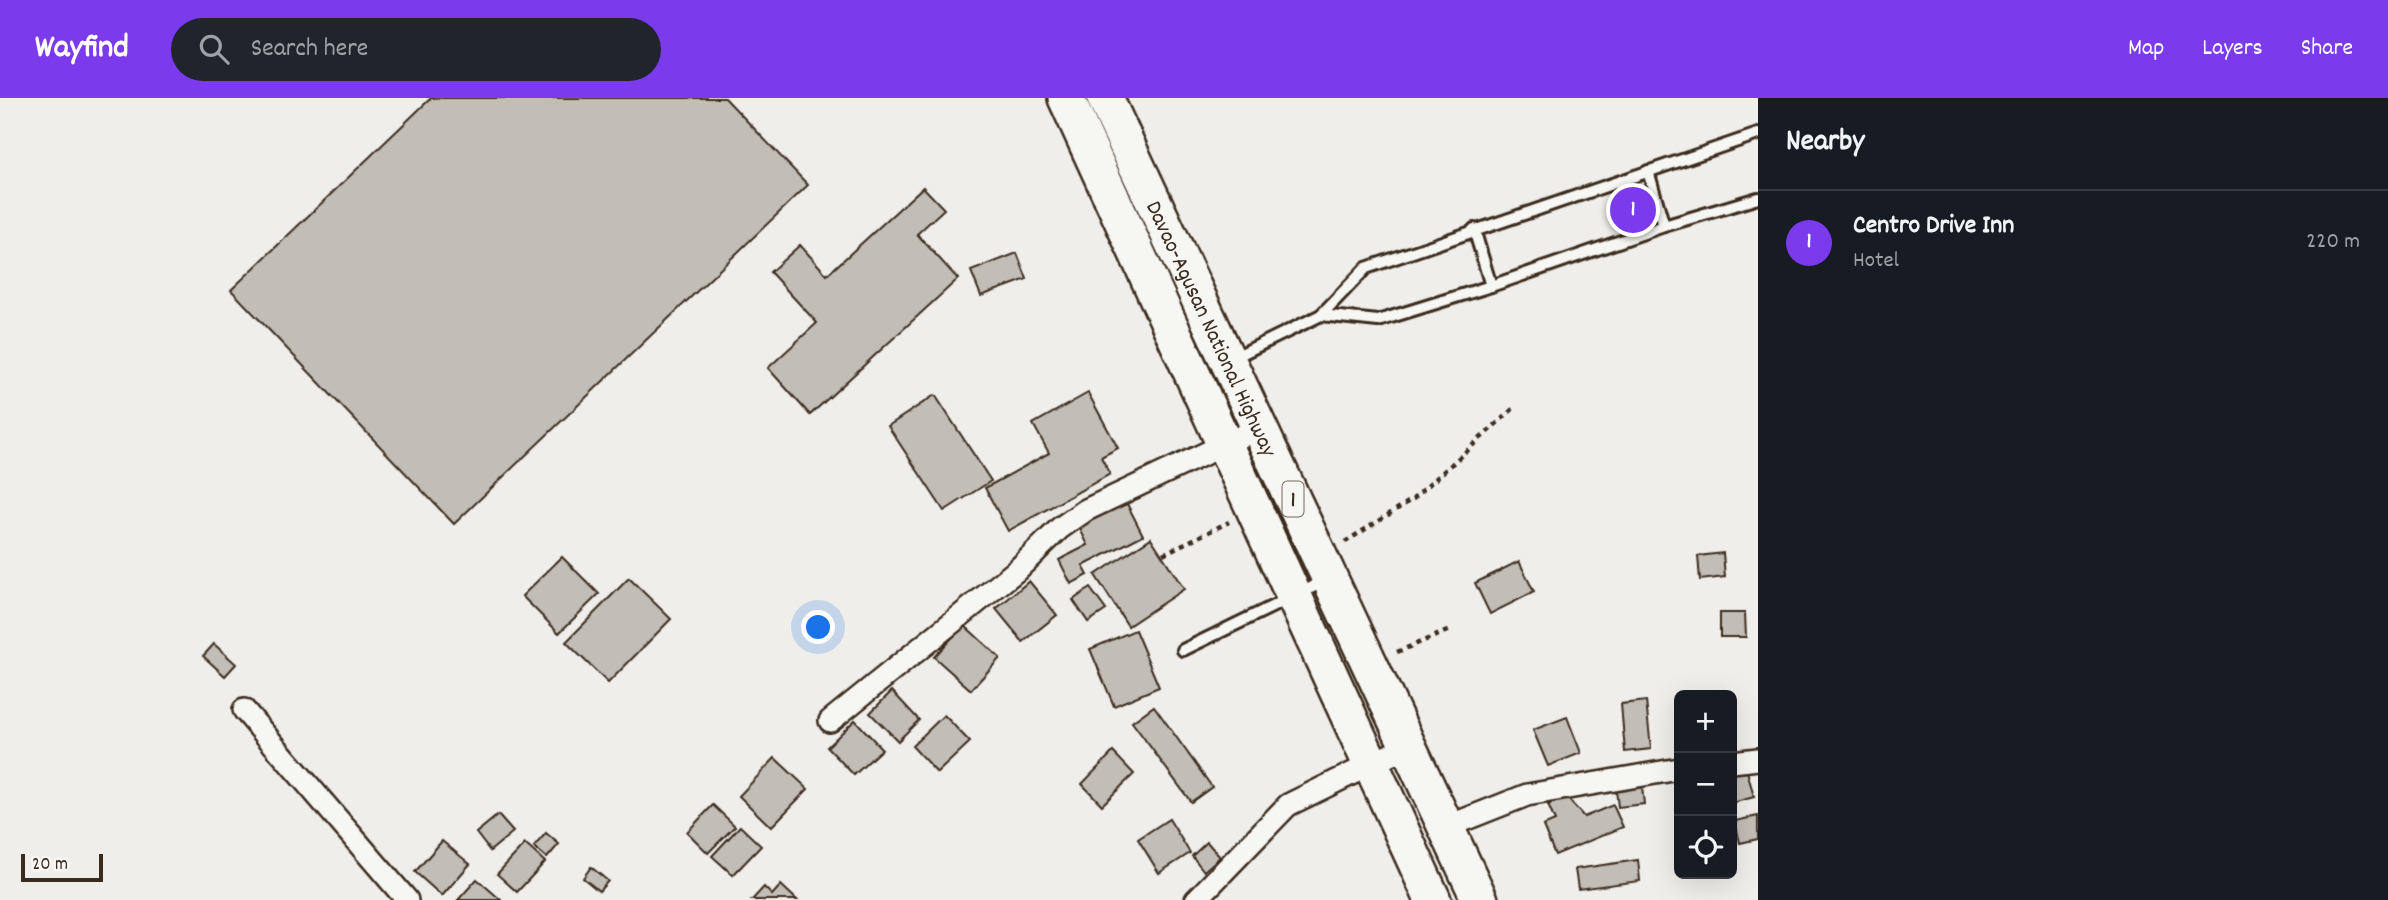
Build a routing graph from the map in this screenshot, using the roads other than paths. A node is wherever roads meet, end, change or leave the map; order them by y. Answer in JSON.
{"nodes":[{"id":1,"x":1066,"y":98,"type":"edge"},
{"id":2,"x":1105,"y":98,"type":"edge"},
{"id":3,"x":1758,"y":134,"type":"edge"},
{"id":4,"x":1648,"y":171,"type":"junction"},
{"id":5,"x":1758,"y":198,"type":"edge"},
{"id":6,"x":1664,"y":226,"type":"junction"},
{"id":7,"x":1474,"y":229,"type":"junction"},
{"id":8,"x":1491,"y":286,"type":"junction"},
{"id":9,"x":1321,"y":315,"type":"junction"},
{"id":10,"x":1227,"y":361,"type":"junction"},
{"id":11,"x":1259,"y":428,"type":"junction"},
{"id":12,"x":1226,"y":444,"type":"junction"},
{"id":13,"x":1325,"y":567,"type":"junction"},
{"id":14,"x":1295,"y":596,"type":"junction"},
{"id":15,"x":1183,"y":650,"type":"dead end"},
{"id":16,"x":243,"y":710,"type":"dead end"},
{"id":17,"x":830,"y":721,"type":"dead end"},
{"id":18,"x":1408,"y":746,"type":"junction"},
{"id":19,"x":1758,"y":758,"type":"edge"},
{"id":20,"x":1737,"y":761,"type":"edge"},
{"id":21,"x":1370,"y":764,"type":"junction"},
{"id":22,"x":1674,"y":770,"type":"edge"},
{"id":23,"x":1446,"y":827,"type":"junction"},
{"id":24,"x":407,"y":900,"type":"edge"},
{"id":25,"x":1195,"y":900,"type":"edge"},
{"id":26,"x":1433,"y":900,"type":"edge"},
{"id":27,"x":1480,"y":900,"type":"edge"}],
"edges":[{"from":1,"to":12,"type":"highway","name":"Davao-Agusan National Highway","number":"1"},
{"from":2,"to":10,"type":"highway","name":"Davao-Agusan National Highway","number":"1"},
{"from":3,"to":4,"type":"lane"},
{"from":4,"to":6,"type":"lane"},
{"from":4,"to":7,"type":"lane"},
{"from":5,"to":6,"type":"lane"},
{"from":6,"to":8,"type":"lane"},
{"from":7,"to":8,"type":"lane"},
{"from":7,"to":9,"type":"lane"},
{"from":8,"to":9,"type":"lane"},
{"from":9,"to":10,"type":"lane"},
{"from":10,"to":11,"type":"highway","name":"Davao-Agusan National Highway","number":"1"},
{"from":11,"to":12,"type":"street"},
{"from":11,"to":13,"type":"highway","name":"Davao-Agusan National Highway","number":"1"},
{"from":12,"to":14,"type":"highway","name":"Davao-Agusan National Highway","number":"1"},
{"from":12,"to":17,"type":"street"},
{"from":13,"to":14,"type":"lane"},
{"from":13,"to":18,"type":"highway","name":"Davao-Agusan National Highway","number":"1"},
{"from":14,"to":15,"type":"lane"},
{"from":14,"to":21,"type":"highway","name":"Davao-Agusan National Highway","number":"1"},
{"from":16,"to":24,"type":"street"},
{"from":18,"to":21,"type":"street"},
{"from":18,"to":23,"type":"highway","name":"Davao-Agusan National Highway","number":"1"},
{"from":19,"to":20,"type":"street"},
{"from":21,"to":25,"type":"street"},
{"from":21,"to":26,"type":"highway","name":"Davao-Agusan National Highway","number":"1"},
{"from":22,"to":23,"type":"street"},
{"from":23,"to":27,"type":"highway","name":"Davao-Agusan National Highway","number":"1"}]}
